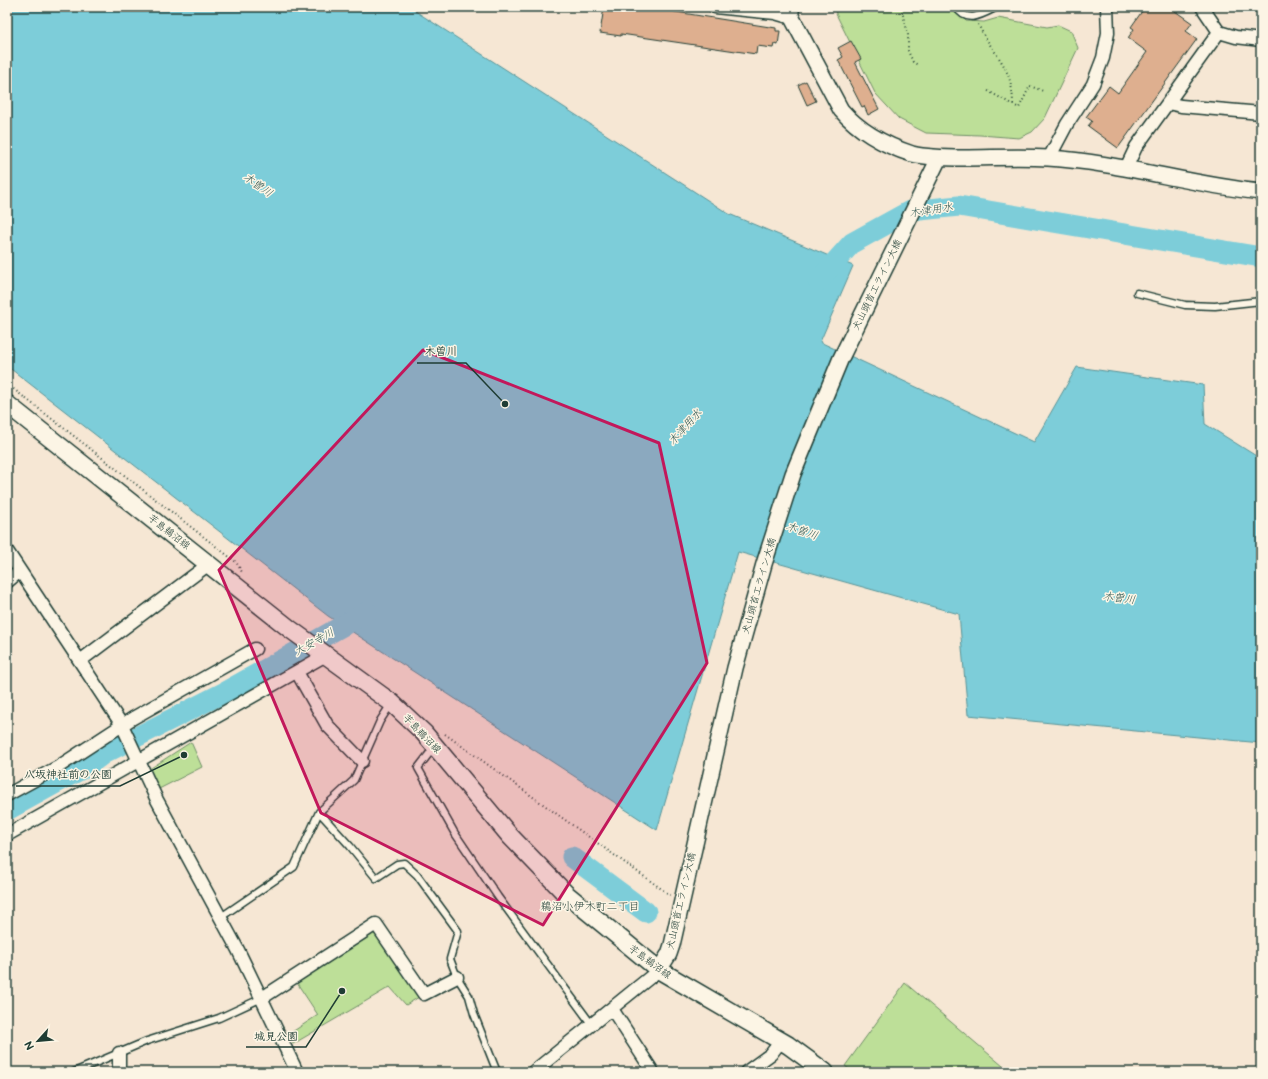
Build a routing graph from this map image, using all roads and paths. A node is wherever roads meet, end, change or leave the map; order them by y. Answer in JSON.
{"nodes":[{"id":1,"x":715,"y":7,"type":"edge"},
{"id":2,"x":901,"y":7,"type":"edge"},
{"id":3,"x":956,"y":7,"type":"edge"},
{"id":4,"x":997,"y":7,"type":"edge"},
{"id":5,"x":1107,"y":7,"type":"edge"},
{"id":6,"x":1202,"y":7,"type":"edge"},
{"id":7,"x":792,"y":13,"type":"edge"},
{"id":8,"x":976,"y":18,"type":"junction"},
{"id":9,"x":1219,"y":32,"type":"junction"},
{"id":10,"x":1261,"y":40,"type":"edge"},
{"id":11,"x":918,"y":65,"type":"dead end"},
{"id":12,"x":988,"y":91,"type":"dead end"},
{"id":13,"x":1043,"y":91,"type":"dead end"},
{"id":14,"x":1168,"y":103,"type":"junction"},
{"id":15,"x":1013,"y":105,"type":"junction"},
{"id":16,"x":1261,"y":113,"type":"edge"},
{"id":17,"x":940,"y":158,"type":"junction"},
{"id":18,"x":1049,"y":158,"type":"junction"},
{"id":19,"x":1126,"y":168,"type":"junction"},
{"id":20,"x":1261,"y":192,"type":"edge"},
{"id":21,"x":1137,"y":293,"type":"dead end"},
{"id":22,"x":1261,"y":301,"type":"edge"},
{"id":23,"x":7,"y":404,"type":"edge"},
{"id":24,"x":7,"y":551,"type":"edge"},
{"id":25,"x":209,"y":564,"type":"junction"},
{"id":26,"x":20,"y":571,"type":"junction"},
{"id":27,"x":7,"y":582,"type":"edge"},
{"id":28,"x":255,"y":649,"type":"dead end"},
{"id":29,"x":324,"y":653,"type":"junction"},
{"id":30,"x":80,"y":661,"type":"junction"},
{"id":31,"x":297,"y":672,"type":"junction"},
{"id":32,"x":392,"y":703,"type":"junction"},
{"id":33,"x":124,"y":728,"type":"junction"},
{"id":34,"x":435,"y":746,"type":"junction"},
{"id":35,"x":137,"y":759,"type":"junction"},
{"id":36,"x":362,"y":760,"type":"junction"},
{"id":37,"x":7,"y":795,"type":"edge"},
{"id":38,"x":319,"y":812,"type":"junction"},
{"id":39,"x":7,"y":835,"type":"edge"},
{"id":40,"x":665,"y":890,"type":"dead end"},
{"id":41,"x":673,"y":898,"type":"dead end"},
{"id":42,"x":221,"y":917,"type":"junction"},
{"id":43,"x":659,"y":970,"type":"junction"},
{"id":44,"x":457,"y":977,"type":"junction"},
{"id":45,"x":262,"y":998,"type":"junction"},
{"id":46,"x":612,"y":1009,"type":"junction"},
{"id":47,"x":592,"y":1025,"type":"junction"},
{"id":48,"x":781,"y":1041,"type":"junction"},
{"id":49,"x":119,"y":1053,"type":"junction"},
{"id":50,"x":74,"y":1072,"type":"edge"},
{"id":51,"x":119,"y":1072,"type":"edge"},
{"id":52,"x":297,"y":1072,"type":"edge"},
{"id":53,"x":497,"y":1072,"type":"edge"},
{"id":54,"x":533,"y":1072,"type":"edge"},
{"id":55,"x":653,"y":1072,"type":"edge"},
{"id":56,"x":746,"y":1072,"type":"edge"},
{"id":57,"x":825,"y":1072,"type":"edge"}],
"edges":[{"from":1,"to":7,"type":"street"},
{"from":2,"to":11,"type":"path"},
{"from":3,"to":8,"type":"lane"},
{"from":4,"to":8,"type":"lane"},
{"from":5,"to":18,"type":"street"},
{"from":6,"to":9,"type":"street"},
{"from":7,"to":17,"type":"street"},
{"from":8,"to":15,"type":"path"},
{"from":9,"to":10,"type":"street"},
{"from":9,"to":14,"type":"street"},
{"from":12,"to":15,"type":"path"},
{"from":13,"to":15,"type":"path"},
{"from":14,"to":16,"type":"street"},
{"from":14,"to":19,"type":"street"},
{"from":17,"to":18,"type":"street"},
{"from":17,"to":43,"type":"street","name":"犬山頭首工ライン大橋"},
{"from":18,"to":19,"type":"street"},
{"from":19,"to":20,"type":"street"},
{"from":21,"to":22,"type":"lane"},
{"from":23,"to":25,"type":"main road","name":"芋島鵜沼線"},
{"from":24,"to":26,"type":"street"},
{"from":25,"to":29,"type":"main road","name":"芋島鵜沼線"},
{"from":25,"to":30,"type":"street"},
{"from":26,"to":27,"type":"street"},
{"from":26,"to":30,"type":"street"},
{"from":28,"to":33,"type":"street"},
{"from":29,"to":31,"type":"street"},
{"from":29,"to":32,"type":"main road","name":"芋島鵜沼線"},
{"from":30,"to":33,"type":"street"},
{"from":31,"to":35,"type":"street"},
{"from":31,"to":36,"type":"street"},
{"from":32,"to":34,"type":"main road","name":"芋島鵜沼線"},
{"from":32,"to":36,"type":"lane"},
{"from":33,"to":35,"type":"street"},
{"from":33,"to":37,"type":"street"},
{"from":34,"to":43,"type":"main road","name":"芋島鵜沼線"},
{"from":34,"to":47,"type":"lane"},
{"from":35,"to":39,"type":"street"},
{"from":35,"to":42,"type":"street"},
{"from":36,"to":38,"type":"lane"},
{"from":38,"to":42,"type":"lane"},
{"from":38,"to":44,"type":"lane"},
{"from":40,"to":41,"type":"path"},
{"from":42,"to":45,"type":"street"},
{"from":43,"to":46,"type":"street"},
{"from":43,"to":48,"type":"main road","name":"芋島鵜沼線"},
{"from":44,"to":45,"type":"street"},
{"from":44,"to":53,"type":"lane"},
{"from":45,"to":49,"type":"lane"},
{"from":45,"to":52,"type":"street"},
{"from":46,"to":47,"type":"street"},
{"from":46,"to":55,"type":"street"},
{"from":47,"to":54,"type":"street"},
{"from":48,"to":56,"type":"street"},
{"from":48,"to":57,"type":"main road","name":"芋島鵜沼線"},
{"from":49,"to":50,"type":"lane"},
{"from":49,"to":51,"type":"street"}]}
